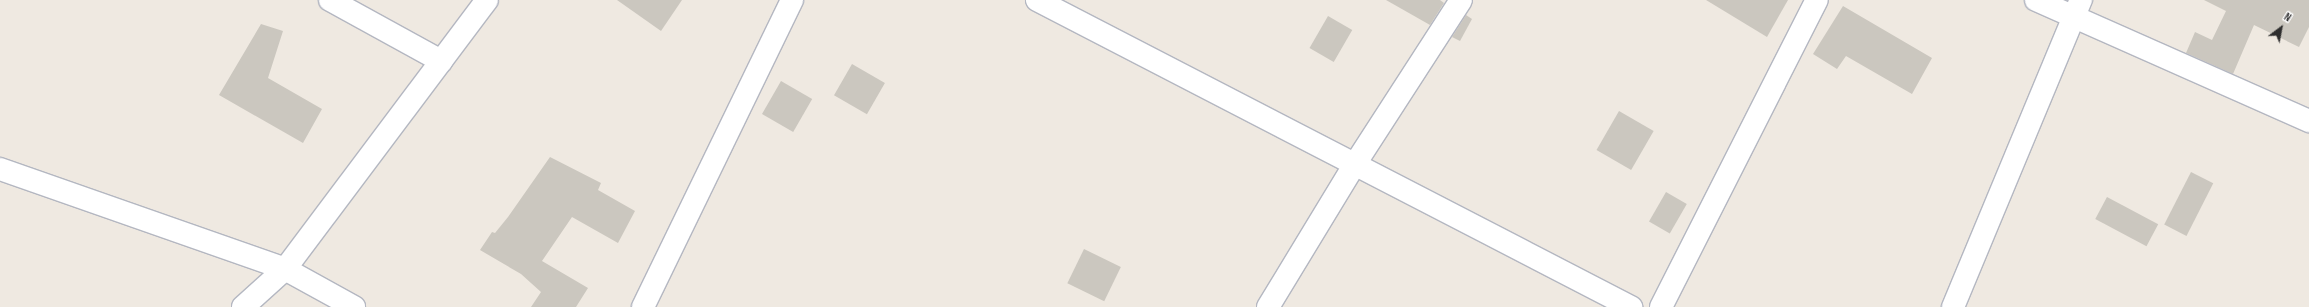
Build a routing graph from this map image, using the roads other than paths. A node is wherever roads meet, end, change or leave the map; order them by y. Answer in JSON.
{"nodes":[{"id":1,"x":330,"y":0,"type":"edge"},
{"id":2,"x":487,"y":0,"type":"edge"},
{"id":3,"x":792,"y":0,"type":"edge"},
{"id":4,"x":1037,"y":0,"type":"edge"},
{"id":5,"x":1461,"y":0,"type":"edge"},
{"id":6,"x":1817,"y":0,"type":"edge"},
{"id":7,"x":2036,"y":0,"type":"edge"},
{"id":8,"x":2077,"y":9,"type":"edge"},
{"id":9,"x":441,"y":61,"type":"junction"},
{"id":10,"x":2309,"y":121,"type":"edge"},
{"id":11,"x":1355,"y":164,"type":"junction"},
{"id":12,"x":0,"y":169,"type":"edge"},
{"id":13,"x":284,"y":270,"type":"junction"},
{"id":14,"x":243,"y":307,"type":"edge"},
{"id":15,"x":354,"y":307,"type":"edge"},
{"id":16,"x":643,"y":307,"type":"edge"},
{"id":17,"x":1268,"y":307,"type":"edge"},
{"id":18,"x":1631,"y":307,"type":"edge"},
{"id":19,"x":1662,"y":307,"type":"edge"},
{"id":20,"x":1953,"y":307,"type":"edge"}],
"edges":[{"from":1,"to":9,"type":"street"},
{"from":2,"to":9,"type":"street"},
{"from":3,"to":16,"type":"street"},
{"from":4,"to":11,"type":"street"},
{"from":5,"to":11,"type":"street"},
{"from":6,"to":19,"type":"street"},
{"from":7,"to":8,"type":"street"},
{"from":8,"to":10,"type":"street"},
{"from":8,"to":20,"type":"street"},
{"from":9,"to":13,"type":"street"},
{"from":11,"to":17,"type":"street"},
{"from":11,"to":18,"type":"street"},
{"from":12,"to":13,"type":"street"},
{"from":13,"to":14,"type":"street"},
{"from":13,"to":15,"type":"street"}]}
